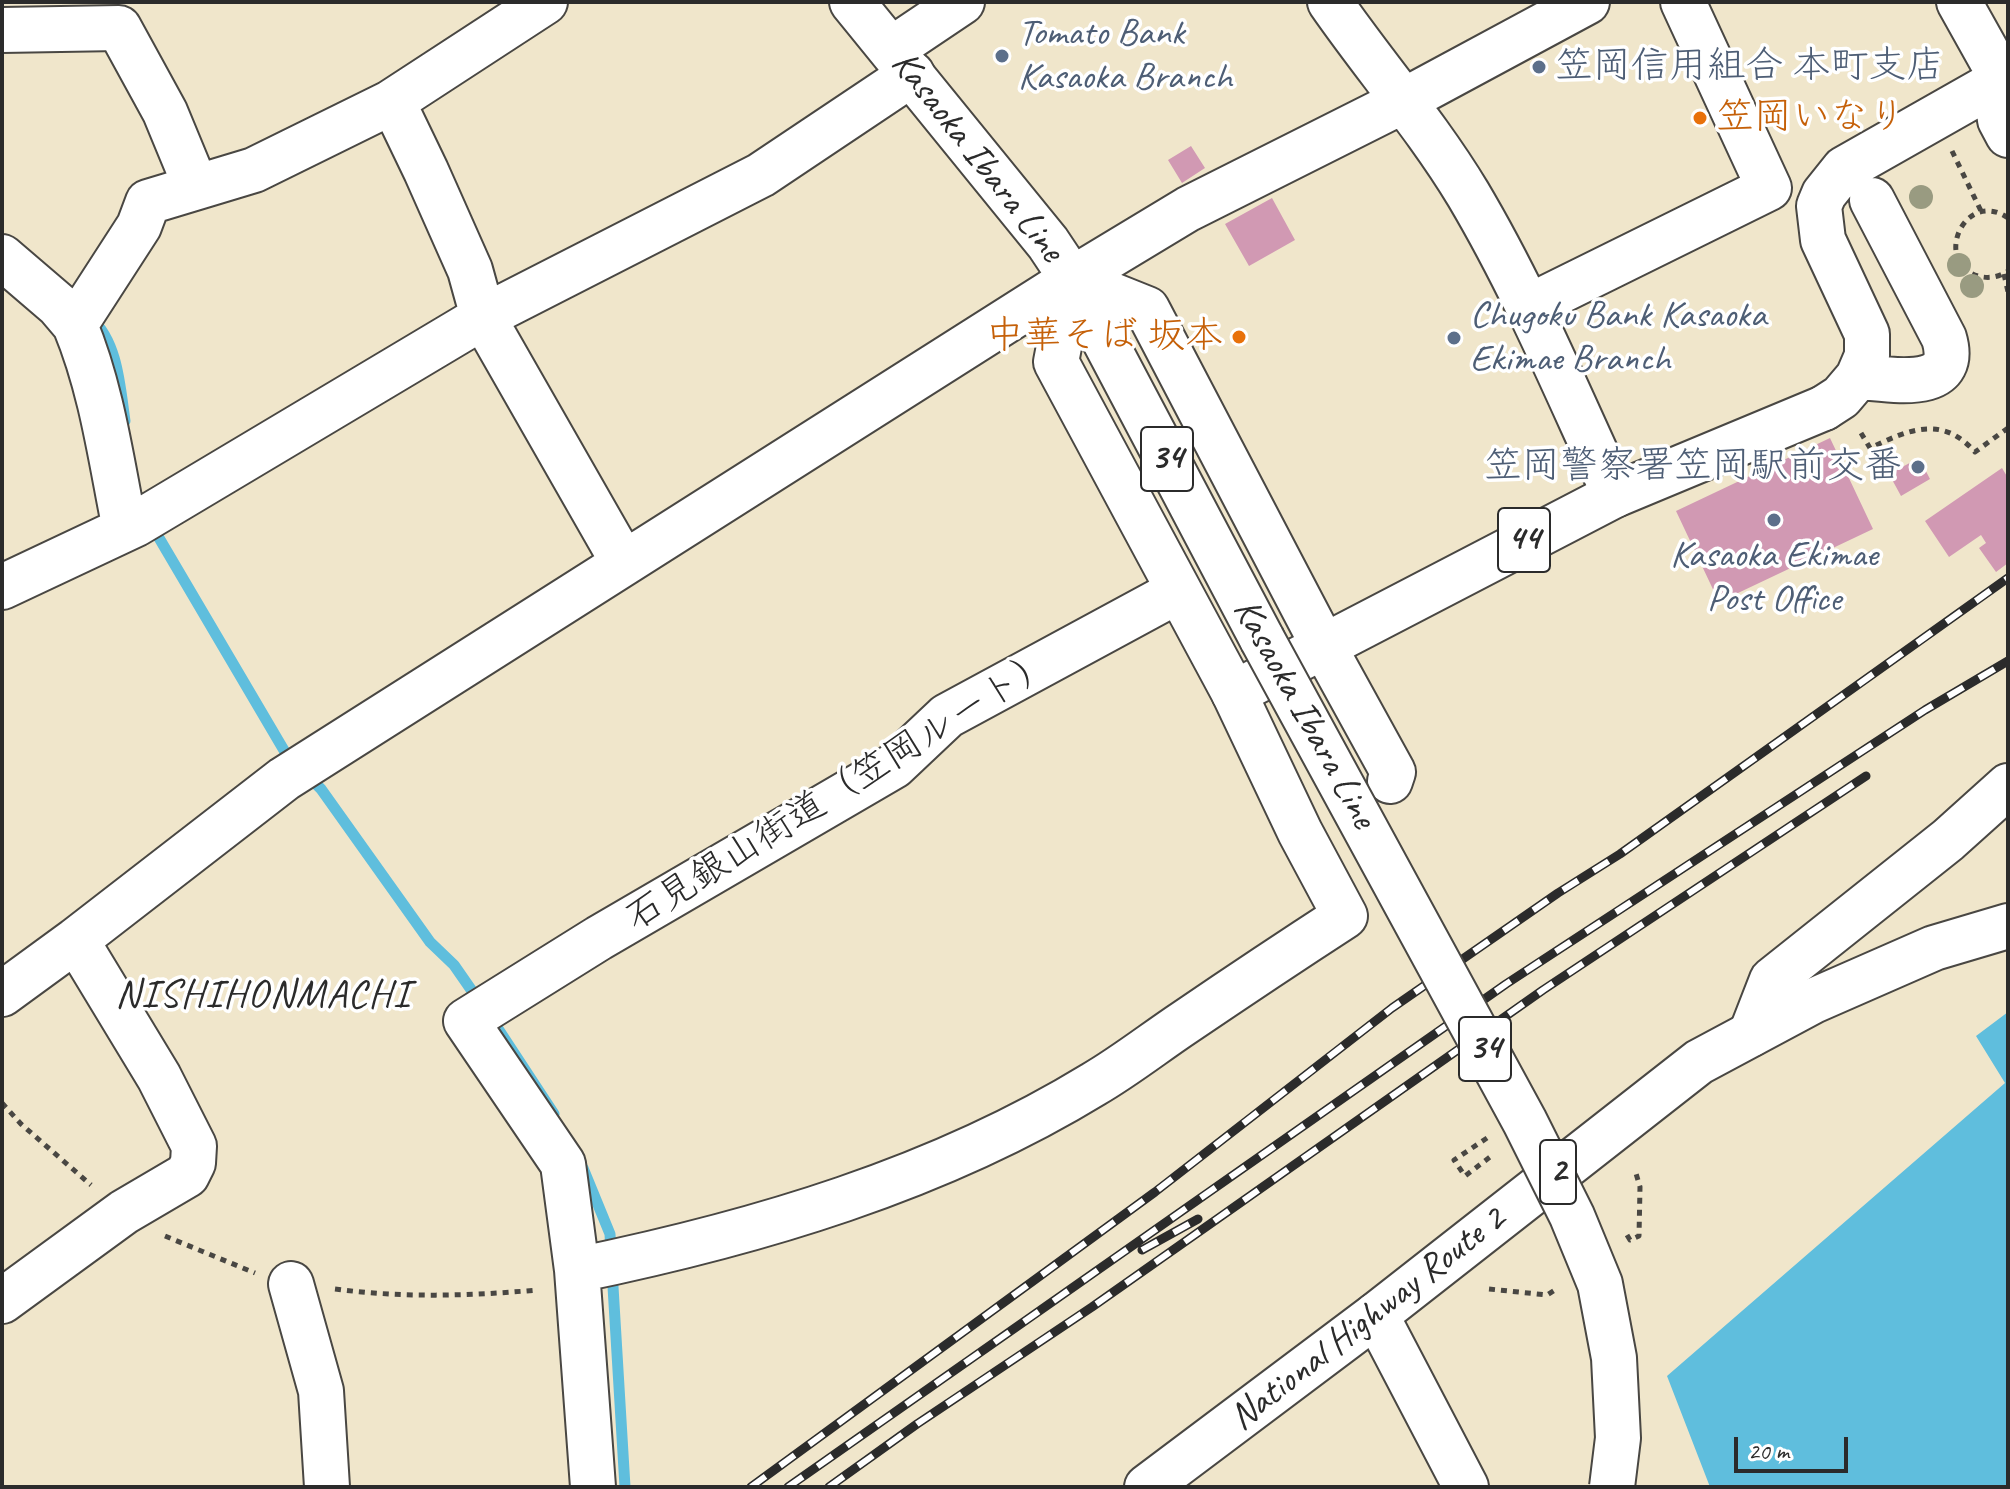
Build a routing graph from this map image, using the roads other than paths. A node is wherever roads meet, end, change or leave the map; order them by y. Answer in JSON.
{"nodes":[{"id":1,"x":545,"y":2,"type":"edge"},
{"id":2,"x":852,"y":2,"type":"edge"},
{"id":3,"x":962,"y":2,"type":"edge"},
{"id":4,"x":1330,"y":2,"type":"edge"},
{"id":5,"x":1587,"y":2,"type":"edge"},
{"id":6,"x":1683,"y":2,"type":"edge"},
{"id":7,"x":1959,"y":2,"type":"edge"},
{"id":8,"x":2,"y":30,"type":"edge"},
{"id":9,"x":902,"y":62,"type":"junction"},
{"id":10,"x":2006,"y":78,"type":"edge"},
{"id":11,"x":1405,"y":100,"type":"junction"},
{"id":12,"x":390,"y":103,"type":"junction"},
{"id":13,"x":2008,"y":135,"type":"edge"},
{"id":14,"x":196,"y":187,"type":"junction"},
{"id":15,"x":1769,"y":188,"type":"junction"},
{"id":16,"x":1872,"y":200,"type":"dead end"},
{"id":17,"x":1819,"y":206,"type":"junction"},
{"id":18,"x":2,"y":257,"type":"edge"},
{"id":19,"x":1072,"y":279,"type":"junction"},
{"id":20,"x":1528,"y":307,"type":"junction"},
{"id":21,"x":82,"y":314,"type":"junction"},
{"id":22,"x":483,"y":317,"type":"junction"},
{"id":23,"x":1858,"y":377,"type":"junction"},
{"id":24,"x":1615,"y":495,"type":"junction"},
{"id":25,"x":141,"y":521,"type":"junction"},
{"id":26,"x":623,"y":562,"type":"junction"},
{"id":27,"x":2,"y":587,"type":"edge"},
{"id":28,"x":1178,"y":591,"type":"junction"},
{"id":29,"x":1323,"y":645,"type":"junction"},
{"id":30,"x":1234,"y":693,"type":"junction"},
{"id":31,"x":1390,"y":781,"type":"dead end"},
{"id":32,"x":2008,"y":786,"type":"edge"},
{"id":33,"x":2008,"y":926,"type":"edge"},
{"id":34,"x":76,"y":940,"type":"junction"},
{"id":35,"x":2,"y":994,"type":"edge"},
{"id":36,"x":1751,"y":1034,"type":"junction"},
{"id":37,"x":580,"y":1269,"type":"junction"},
{"id":38,"x":291,"y":1284,"type":"dead end"},
{"id":39,"x":2,"y":1301,"type":"edge"},
{"id":40,"x":1376,"y":1315,"type":"junction"},
{"id":41,"x":327,"y":1487,"type":"edge"},
{"id":42,"x":593,"y":1487,"type":"edge"},
{"id":43,"x":1147,"y":1487,"type":"edge"},
{"id":44,"x":1466,"y":1487,"type":"edge"},
{"id":45,"x":1612,"y":1487,"type":"edge"}],
"edges":[{"from":1,"to":12,"type":"main road"},
{"from":2,"to":9,"type":"main road","name":"Kasaoka Ibara Line","number":"34"},
{"from":3,"to":9,"type":"main road"},
{"from":4,"to":11,"type":"main road"},
{"from":5,"to":11,"type":"main road"},
{"from":6,"to":15,"type":"main road"},
{"from":7,"to":10,"type":"main road"},
{"from":8,"to":14,"type":"main road"},
{"from":9,"to":19,"type":"main road","name":"Kasaoka Ibara Line","number":"34"},
{"from":9,"to":22,"type":"main road"},
{"from":10,"to":13,"type":"main road"},
{"from":10,"to":17,"type":"main road"},
{"from":11,"to":19,"type":"main road"},
{"from":11,"to":20,"type":"main road"},
{"from":12,"to":14,"type":"main road"},
{"from":12,"to":22,"type":"main road"},
{"from":14,"to":21,"type":"main road"},
{"from":15,"to":17,"type":"main road"},
{"from":15,"to":20,"type":"main road"},
{"from":16,"to":23,"type":"main road"},
{"from":17,"to":23,"type":"main road"},
{"from":18,"to":21,"type":"main road"},
{"from":19,"to":26,"type":"main road"},
{"from":19,"to":28,"type":"main road"},
{"from":19,"to":29,"type":"main road"},
{"from":19,"to":45,"type":"main road","name":"Kasaoka Ibara Line","number":"34","bridge":true},
{"from":20,"to":24,"type":"main road"},
{"from":21,"to":25,"type":"main road"},
{"from":22,"to":25,"type":"main road"},
{"from":22,"to":26,"type":"main road"},
{"from":23,"to":24,"type":"main road","number":"44"},
{"from":24,"to":29,"type":"main road","number":"44"},
{"from":25,"to":27,"type":"main road"},
{"from":26,"to":34,"type":"main road"},
{"from":28,"to":30,"type":"main road"},
{"from":28,"to":37,"type":"main road","name":"石見銀山街道（笠岡ルート）"},
{"from":29,"to":30,"type":"main road","number":"44"},
{"from":29,"to":31,"type":"main road"},
{"from":30,"to":37,"type":"main road"},
{"from":32,"to":36,"type":"main road"},
{"from":33,"to":36,"type":"main road","name":"National Highway Route 2","number":"2"},
{"from":34,"to":35,"type":"main road"},
{"from":34,"to":39,"type":"main road"},
{"from":36,"to":40,"type":"main road","name":"National Highway Route 2","number":"2"},
{"from":37,"to":42,"type":"main road"},
{"from":38,"to":41,"type":"main road"},
{"from":40,"to":43,"type":"main road","name":"National Highway Route 2","number":"2"},
{"from":40,"to":44,"type":"main road"}]}
